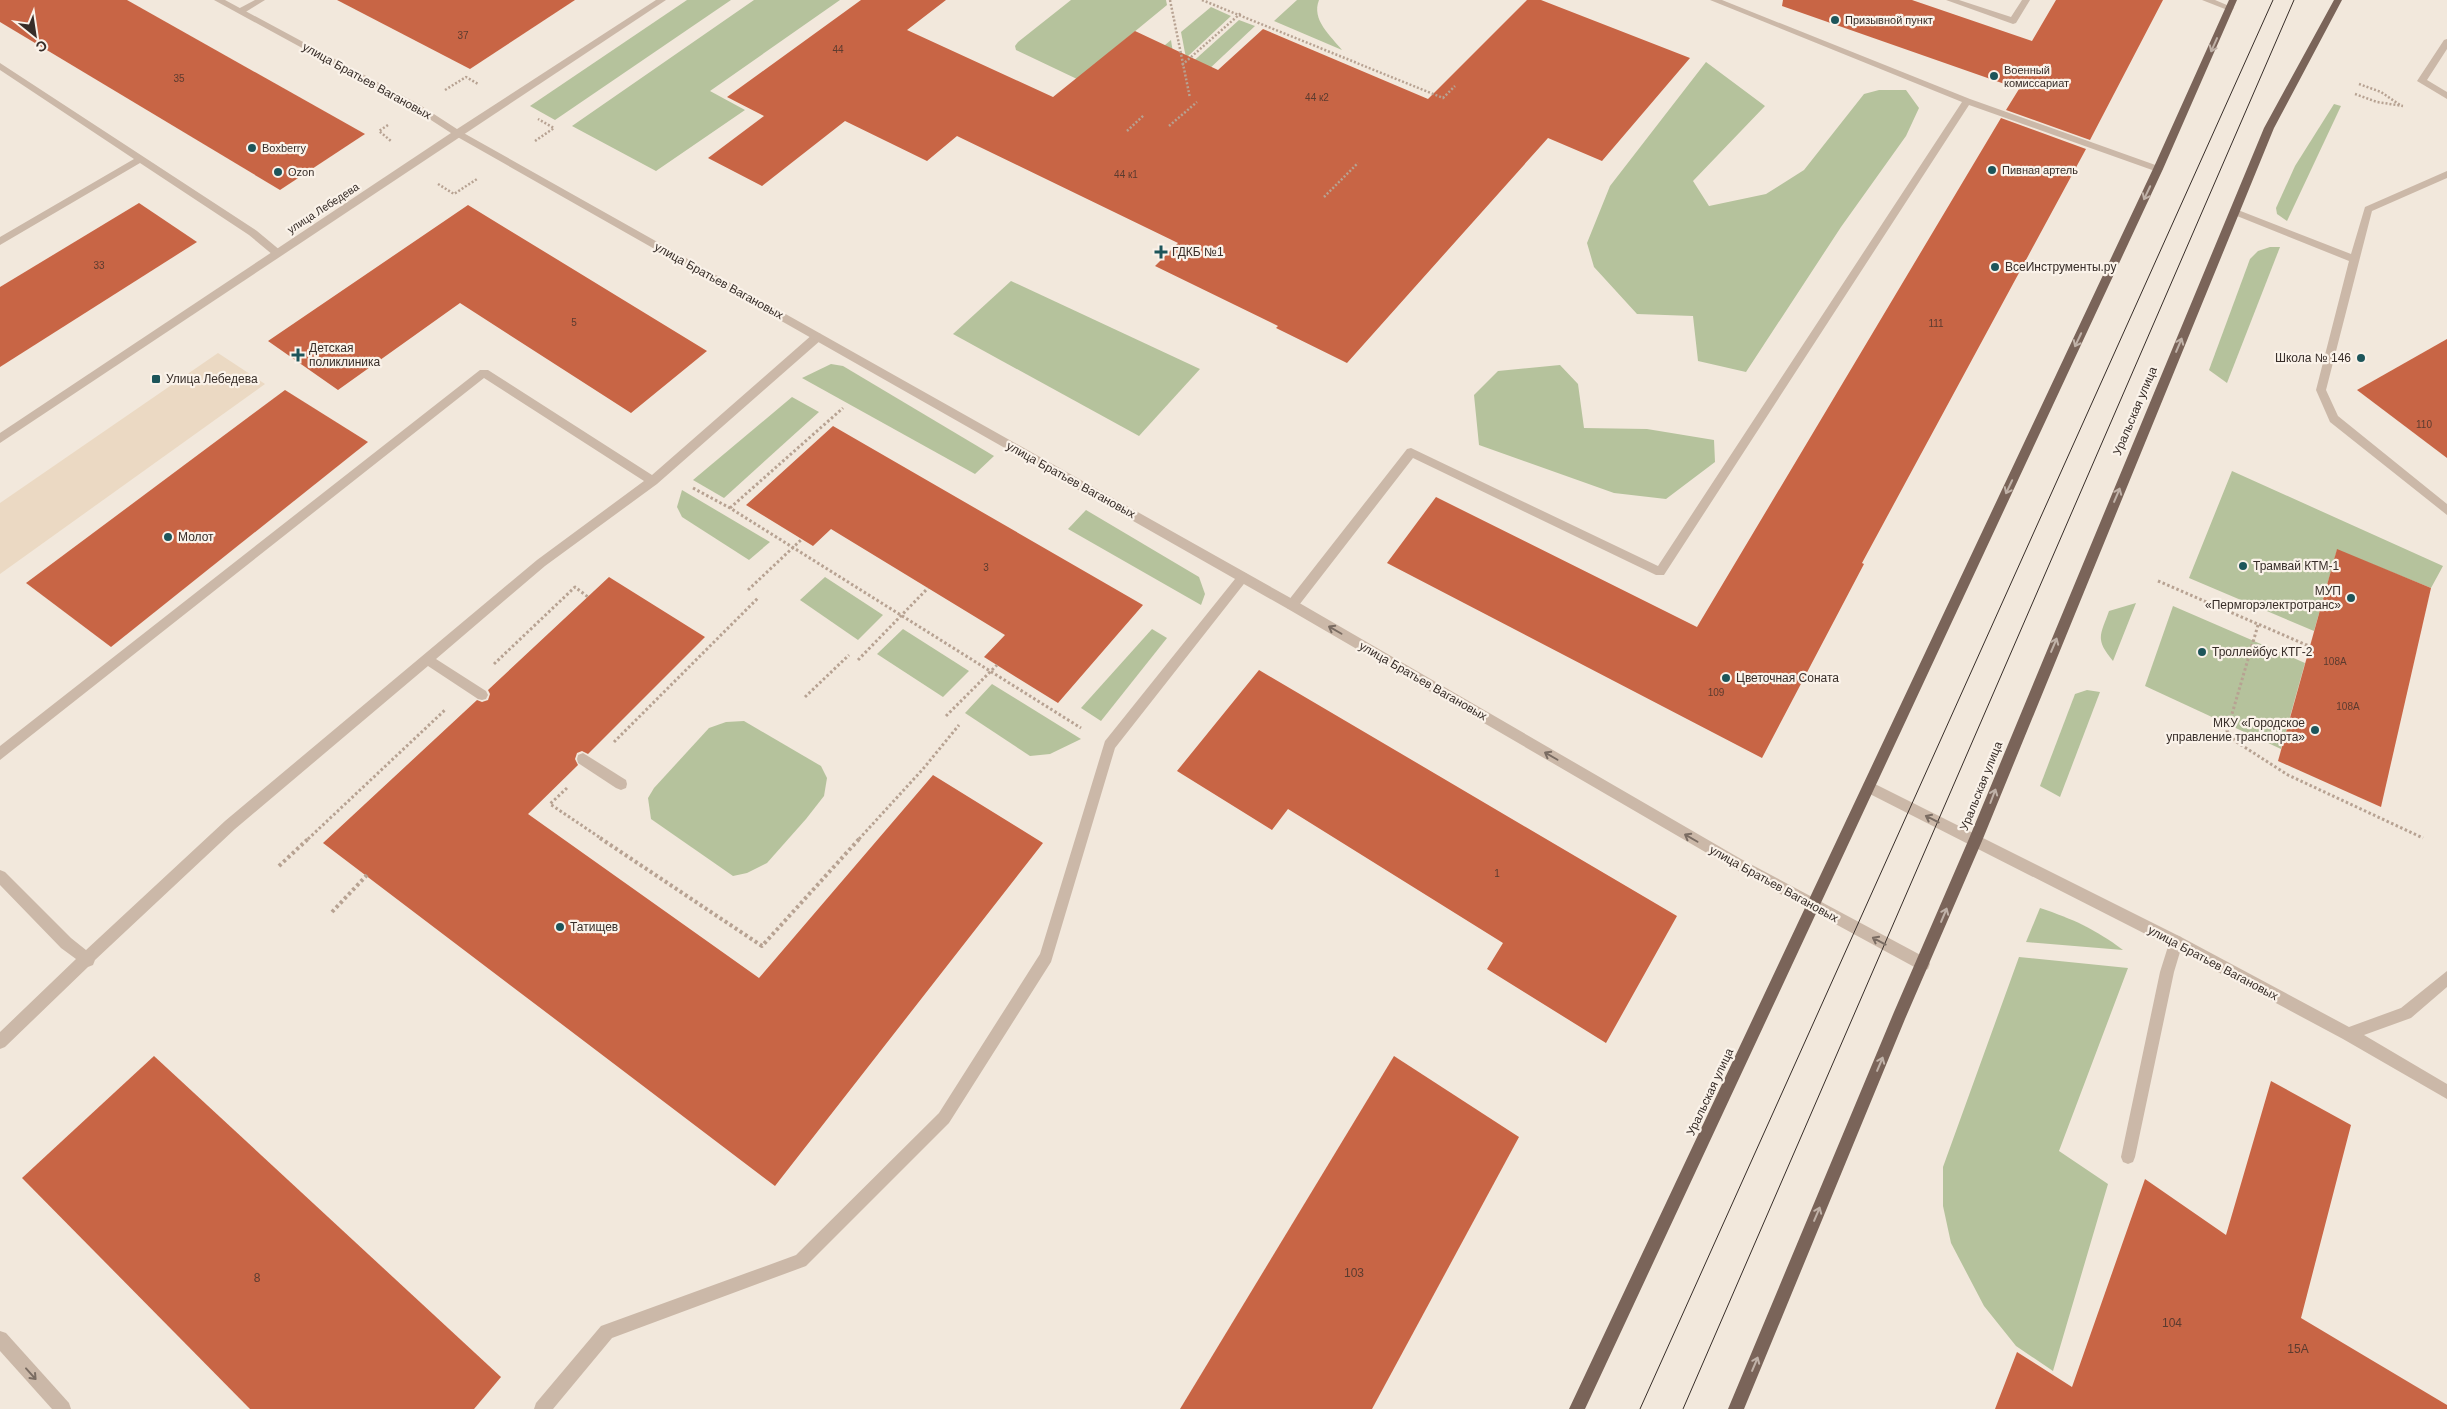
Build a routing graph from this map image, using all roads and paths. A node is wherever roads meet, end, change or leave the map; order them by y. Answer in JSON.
{"nodes":[{"id":1,"x":218,"y":0,"type":"edge"},
{"id":2,"x":261,"y":0,"type":"edge"},
{"id":3,"x":662,"y":0,"type":"edge"},
{"id":4,"x":1170,"y":0,"type":"edge"},
{"id":5,"x":1202,"y":0,"type":"edge"},
{"id":6,"x":1714,"y":0,"type":"edge"},
{"id":7,"x":1950,"y":0,"type":"edge"},
{"id":8,"x":2026,"y":0,"type":"edge"},
{"id":9,"x":2206,"y":0,"type":"edge"},
{"id":10,"x":2338,"y":0,"type":"edge"},
{"id":11,"x":2232,"y":4,"type":"edge"},
{"id":12,"x":241,"y":12,"type":"junction"},
{"id":13,"x":1241,"y":12,"type":"dead end"},
{"id":14,"x":1238,"y":15,"type":"junction"},
{"id":15,"x":2447,"y":42,"type":"edge"},
{"id":16,"x":0,"y":66,"type":"edge"},
{"id":17,"x":1182,"y":66,"type":"junction"},
{"id":18,"x":2359,"y":84,"type":"dead end"},
{"id":19,"x":480,"y":85,"type":"dead end"},
{"id":20,"x":1454,"y":86,"type":"dead end"},
{"id":21,"x":440,"y":93,"type":"dead end"},
{"id":22,"x":2355,"y":94,"type":"dead end"},
{"id":23,"x":2447,"y":96,"type":"edge"},
{"id":24,"x":1190,"y":98,"type":"dead end"},
{"id":25,"x":1967,"y":101,"type":"junction"},
{"id":26,"x":1197,"y":102,"type":"dead end"},
{"id":27,"x":530,"y":114,"type":"dead end"},
{"id":28,"x":1144,"y":115,"type":"dead end"},
{"id":29,"x":389,"y":125,"type":"dead end"},
{"id":30,"x":1169,"y":126,"type":"dead end"},
{"id":31,"x":379,"y":131,"type":"dead end"},
{"id":32,"x":1127,"y":132,"type":"dead end"},
{"id":33,"x":457,"y":133,"type":"junction"},
{"id":34,"x":531,"y":144,"type":"dead end"},
{"id":35,"x":140,"y":159,"type":"junction"},
{"id":36,"x":1358,"y":163,"type":"dead end"},
{"id":37,"x":2158,"y":169,"type":"junction"},
{"id":38,"x":2447,"y":174,"type":"edge"},
{"id":39,"x":484,"y":175,"type":"dead end"},
{"id":40,"x":432,"y":181,"type":"dead end"},
{"id":41,"x":1324,"y":197,"type":"dead end"},
{"id":42,"x":2235,"y":212,"type":"junction"},
{"id":43,"x":0,"y":242,"type":"edge"},
{"id":44,"x":276,"y":253,"type":"junction"},
{"id":45,"x":2356,"y":260,"type":"junction"},
{"id":46,"x":817,"y":337,"type":"junction"},
{"id":47,"x":843,"y":408,"type":"dead end"},
{"id":48,"x":0,"y":439,"type":"edge"},
{"id":49,"x":664,"y":472,"type":"junction"},
{"id":50,"x":653,"y":481,"type":"junction"},
{"id":51,"x":730,"y":508,"type":"junction"},
{"id":52,"x":2447,"y":510,"type":"edge"},
{"id":53,"x":802,"y":540,"type":"dead end"},
{"id":54,"x":794,"y":548,"type":"junction"},
{"id":55,"x":1242,"y":577,"type":"junction"},
{"id":56,"x":2158,"y":581,"type":"dead end"},
{"id":57,"x":928,"y":588,"type":"dead end"},
{"id":58,"x":748,"y":590,"type":"dead end"},
{"id":59,"x":588,"y":597,"type":"dead end"},
{"id":60,"x":759,"y":597,"type":"dead end"},
{"id":61,"x":1292,"y":605,"type":"junction"},
{"id":62,"x":901,"y":615,"type":"junction"},
{"id":63,"x":2258,"y":625,"type":"junction"},
{"id":64,"x":2310,"y":646,"type":"dead end"},
{"id":65,"x":849,"y":655,"type":"dead end"},
{"id":66,"x":427,"y":659,"type":"junction"},
{"id":67,"x":858,"y":660,"type":"dead end"},
{"id":68,"x":997,"y":665,"type":"dead end"},
{"id":69,"x":991,"y":671,"type":"junction"},
{"id":70,"x":470,"y":687,"type":"junction"},
{"id":71,"x":482,"y":695,"type":"dead end"},
{"id":72,"x":805,"y":697,"type":"dead end"},
{"id":73,"x":946,"y":716,"type":"dead end"},
{"id":74,"x":959,"y":725,"type":"dead end"},
{"id":75,"x":1109,"y":745,"type":"junction"},
{"id":76,"x":0,"y":754,"type":"edge"},
{"id":77,"x":587,"y":762,"type":"junction"},
{"id":78,"x":621,"y":784,"type":"dead end"},
{"id":79,"x":1869,"y":787,"type":"junction"},
{"id":80,"x":2423,"y":838,"type":"dead end"},
{"id":81,"x":1975,"y":841,"type":"junction"},
{"id":82,"x":279,"y":866,"type":"dead end"},
{"id":83,"x":367,"y":875,"type":"dead end"},
{"id":84,"x":0,"y":876,"type":"edge"},
{"id":85,"x":1813,"y":906,"type":"junction"},
{"id":86,"x":332,"y":912,"type":"dead end"},
{"id":87,"x":2176,"y":942,"type":"junction"},
{"id":88,"x":88,"y":960,"type":"junction"},
{"id":89,"x":1922,"y":964,"type":"junction"},
{"id":90,"x":2447,"y":978,"type":"edge"},
{"id":91,"x":2348,"y":1034,"type":"junction"},
{"id":92,"x":0,"y":1042,"type":"edge"},
{"id":93,"x":2447,"y":1092,"type":"edge"},
{"id":94,"x":2128,"y":1158,"type":"dead end"},
{"id":95,"x":0,"y":1339,"type":"edge"},
{"id":96,"x":63,"y":1409,"type":"edge"},
{"id":97,"x":542,"y":1409,"type":"edge"},
{"id":98,"x":1577,"y":1409,"type":"edge"},
{"id":99,"x":1736,"y":1409,"type":"edge"}],
"edges":[{"from":1,"to":12,"type":"street","name":"улица Братьев Вагановых"},
{"from":2,"to":12,"type":"street"},
{"from":3,"to":33,"type":"street","name":"улица Лебедева"},
{"from":4,"to":17,"type":"path"},
{"from":5,"to":14,"type":"path"},
{"from":6,"to":25,"type":"street"},
{"from":7,"to":8,"type":"street"},
{"from":9,"to":11,"type":"street"},
{"from":10,"to":42,"type":"main road","name":"Уральская улица"},
{"from":11,"to":37,"type":"main road","name":"Уральская улица","one_way":true},
{"from":12,"to":33,"type":"street","name":"улица Братьев Вагановых"},
{"from":13,"to":14,"type":"path"},
{"from":14,"to":17,"type":"path"},
{"from":14,"to":20,"type":"path"},
{"from":15,"to":23,"type":"street"},
{"from":16,"to":35,"type":"street"},
{"from":17,"to":24,"type":"path"},
{"from":18,"to":22,"type":"path"},
{"from":19,"to":21,"type":"path"},
{"from":25,"to":37,"type":"street"},
{"from":25,"to":61,"type":"street"},
{"from":26,"to":30,"type":"path"},
{"from":27,"to":34,"type":"path"},
{"from":28,"to":32,"type":"path"},
{"from":29,"to":31,"type":"path"},
{"from":33,"to":44,"type":"street","name":"улица Лебедева"},
{"from":33,"to":46,"type":"street","name":"улица Братьев Вагановых"},
{"from":35,"to":43,"type":"street"},
{"from":35,"to":44,"type":"street"},
{"from":36,"to":41,"type":"path"},
{"from":37,"to":79,"type":"main road","name":"Уральская улица","one_way":true},
{"from":38,"to":45,"type":"street"},
{"from":39,"to":40,"type":"path"},
{"from":42,"to":45,"type":"street"},
{"from":81,"to":42,"type":"main road","name":"Уральская улица","one_way":true},
{"from":44,"to":48,"type":"street","name":"улица Лебедева"},
{"from":45,"to":52,"type":"street"},
{"from":46,"to":49,"type":"street"},
{"from":46,"to":55,"type":"street","name":"улица Братьев Вагановых"},
{"from":47,"to":51,"type":"path"},
{"from":49,"to":50,"type":"street"},
{"from":49,"to":51,"type":"path"},
{"from":50,"to":66,"type":"street"},
{"from":50,"to":76,"type":"street"},
{"from":51,"to":54,"type":"path"},
{"from":53,"to":54,"type":"path"},
{"from":54,"to":58,"type":"path"},
{"from":54,"to":62,"type":"path"},
{"from":55,"to":61,"type":"street","name":"улица Братьев Вагановых"},
{"from":55,"to":75,"type":"street"},
{"from":56,"to":63,"type":"path"},
{"from":57,"to":62,"type":"path"},
{"from":59,"to":70,"type":"path"},
{"from":60,"to":77,"type":"path"},
{"from":85,"to":61,"type":"street","name":"улица Братьев Вагановых","one_way":true},
{"from":62,"to":67,"type":"path"},
{"from":62,"to":69,"type":"path"},
{"from":63,"to":64,"type":"path"},
{"from":63,"to":80,"type":"path"},
{"from":65,"to":72,"type":"path"},
{"from":66,"to":70,"type":"street"},
{"from":66,"to":88,"type":"street"},
{"from":68,"to":69,"type":"path"},
{"from":69,"to":73,"type":"path"},
{"from":69,"to":75,"type":"path"},
{"from":70,"to":71,"type":"street"},
{"from":70,"to":82,"type":"path"},
{"from":74,"to":77,"type":"path"},
{"from":75,"to":97,"type":"street"},
{"from":77,"to":78,"type":"street"},
{"from":81,"to":79,"type":"street","name":"Уральская улица","one_way":true},
{"from":79,"to":85,"type":"main road","name":"Уральская улица"},
{"from":81,"to":87,"type":"street","name":"улица Братьев Вагановых"},
{"from":89,"to":81,"type":"main road","name":"Уральская улица","one_way":true},
{"from":83,"to":86,"type":"path"},
{"from":84,"to":88,"type":"street"},
{"from":89,"to":85,"type":"street","name":"улица Братьев Вагановых","one_way":true},
{"from":85,"to":98,"type":"main road","name":"Уральская улица"},
{"from":87,"to":91,"type":"street","name":"улица Братьев Вагановых"},
{"from":87,"to":94,"type":"street"},
{"from":88,"to":92,"type":"street"},
{"from":99,"to":89,"type":"main road","name":"Уральская улица","one_way":true},
{"from":90,"to":91,"type":"street"},
{"from":91,"to":93,"type":"street","name":"улица Братьев Вагановых"},
{"from":95,"to":96,"type":"street","one_way":true}]}
